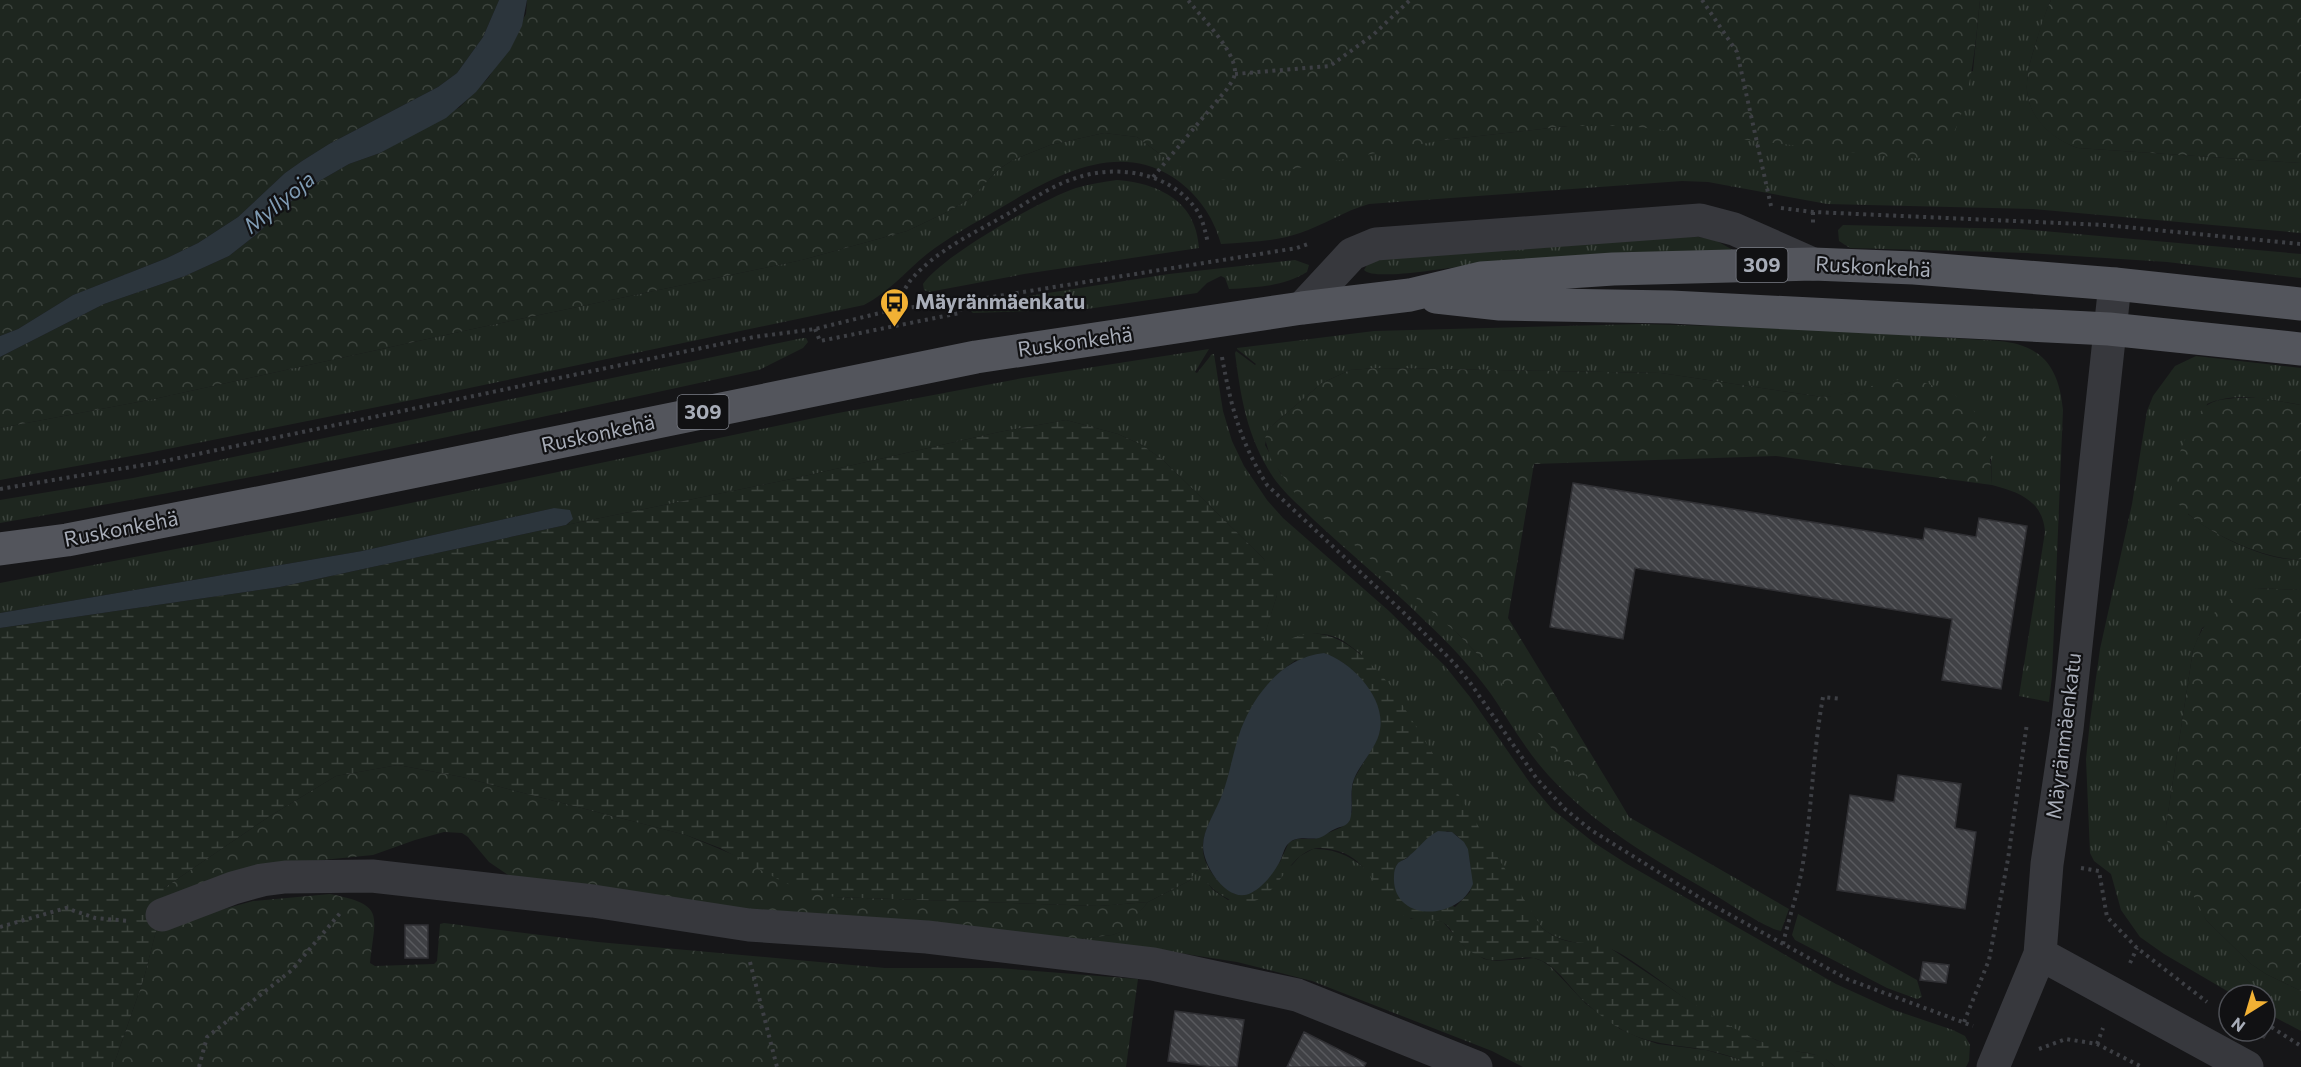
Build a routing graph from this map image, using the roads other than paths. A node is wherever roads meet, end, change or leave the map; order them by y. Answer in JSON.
{"nodes":[{"id":1,"x":1814,"y":264,"type":"junction"},
{"id":2,"x":2115,"y":284,"type":"junction"},
{"id":3,"x":1410,"y":295,"type":"junction"},
{"id":4,"x":2301,"y":304,"type":"edge"},
{"id":5,"x":1302,"y":308,"type":"junction"},
{"id":6,"x":2109,"y":329,"type":"junction"},
{"id":7,"x":2301,"y":349,"type":"edge"},
{"id":8,"x":0,"y":549,"type":"edge"},
{"id":9,"x":162,"y":915,"type":"road end"},
{"id":10,"x":2040,"y":954,"type":"junction"},
{"id":11,"x":1999,"y":1053,"type":"edge"},
{"id":12,"x":1476,"y":1067,"type":"edge"},
{"id":13,"x":2247,"y":1067,"type":"edge"}],
"edges":[{"from":1,"to":2,"type":"main road","name":"Ruskonkehä","number":"309"},
{"from":1,"to":3,"type":"main road","name":"Ruskonkehä","number":"309"},
{"from":1,"to":5,"type":"street"},
{"from":2,"to":4,"type":"main road","name":"Ruskonkehä","number":"309"},
{"from":2,"to":6,"type":"street","name":"Mäyränmäenkatu"},
{"from":3,"to":5,"type":"main road","name":"Ruskonkehä","number":"309"},
{"from":3,"to":6,"type":"main road","name":"Ruskonkehä","number":"309"},
{"from":5,"to":8,"type":"main road","name":"Ruskonkehä","number":"309"},
{"from":6,"to":7,"type":"main road","name":"Ruskonkehä","number":"309"},
{"from":6,"to":10,"type":"street","name":"Mäyränmäenkatu"},
{"from":9,"to":12,"type":"street"},
{"from":10,"to":11,"type":"street","name":"Mäyränmäenkatu"},
{"from":10,"to":13,"type":"street"}]}
